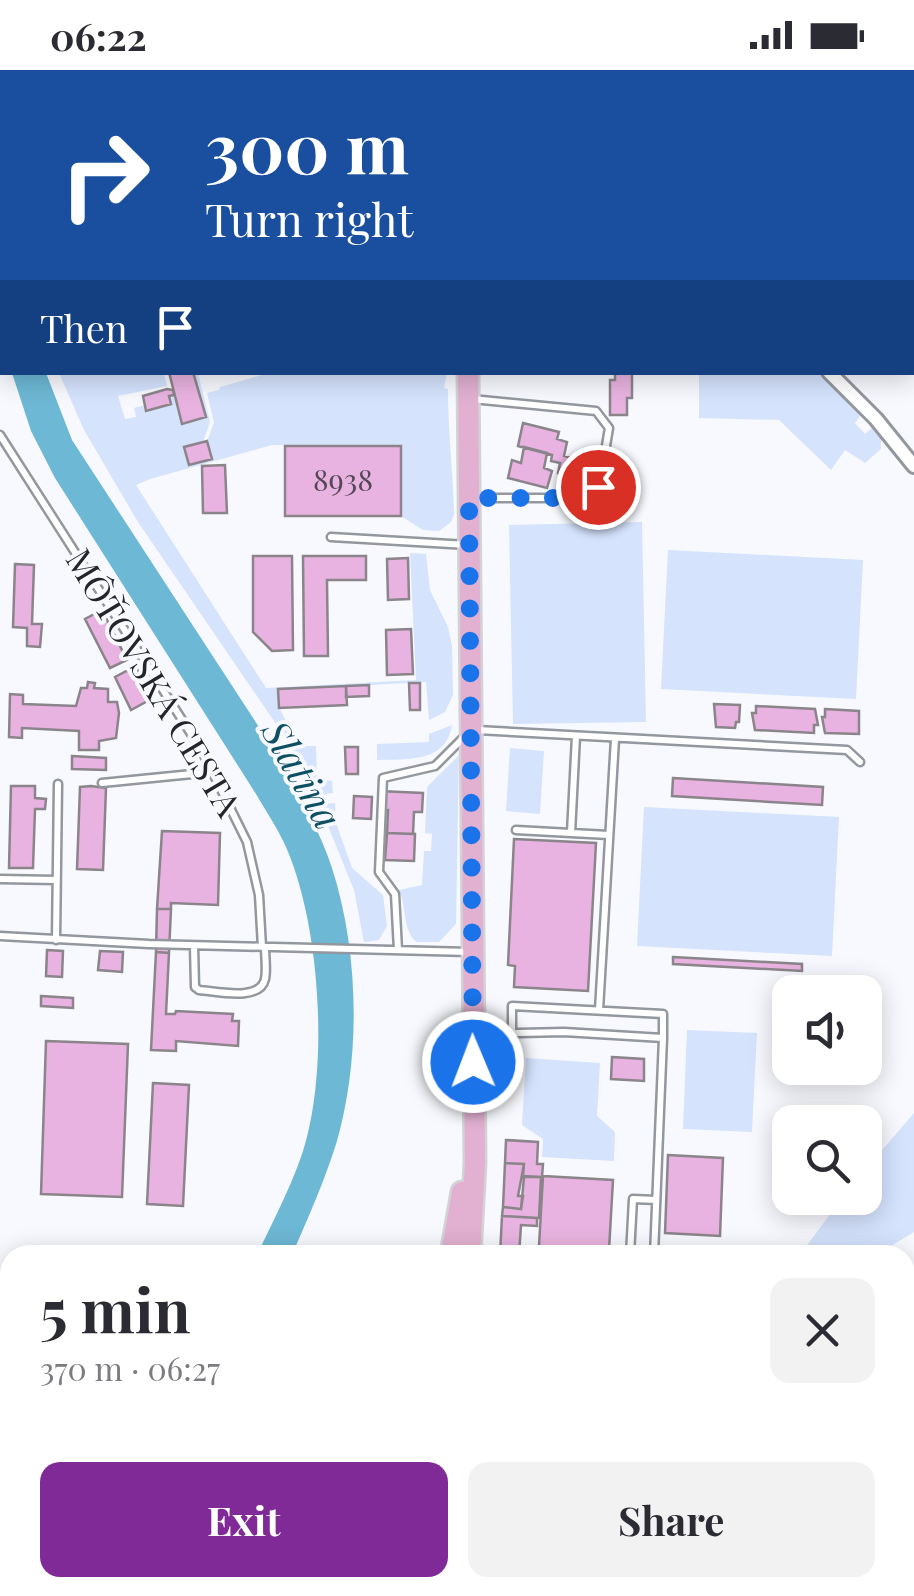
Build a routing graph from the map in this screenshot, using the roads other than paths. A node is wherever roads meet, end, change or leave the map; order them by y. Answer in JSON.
{"nodes":[{"id":1,"x":468,"y":375,"type":"edge"},
{"id":2,"x":831,"y":375,"type":"edge"},
{"id":3,"x":468,"y":399,"type":"junction"},
{"id":4,"x":0,"y":436,"type":"edge"},
{"id":5,"x":914,"y":466,"type":"edge"},
{"id":6,"x":469,"y":498,"type":"junction"},
{"id":7,"x":331,"y":537,"type":"dead end"},
{"id":8,"x":469,"y":545,"type":"junction"},
{"id":9,"x":470,"y":730,"type":"junction"},
{"id":10,"x":576,"y":736,"type":"junction"},
{"id":11,"x":615,"y":739,"type":"junction"},
{"id":12,"x":860,"y":762,"type":"dead end"},
{"id":13,"x":212,"y":772,"type":"junction"},
{"id":14,"x":102,"y":783,"type":"dead end"},
{"id":15,"x":58,"y":784,"type":"dead end"},
{"id":16,"x":516,"y":830,"type":"dead end"},
{"id":17,"x":571,"y":833,"type":"junction"},
{"id":18,"x":609,"y":835,"type":"junction"},
{"id":19,"x":0,"y":879,"type":"edge"},
{"id":20,"x":56,"y":880,"type":"junction"},
{"id":21,"x":0,"y":936,"type":"edge"},
{"id":22,"x":56,"y":940,"type":"junction"},
{"id":23,"x":194,"y":946,"type":"junction"},
{"id":24,"x":264,"y":947,"type":"junction"},
{"id":25,"x":398,"y":950,"type":"junction"},
{"id":26,"x":472,"y":952,"type":"junction"},
{"id":27,"x":599,"y":1010,"type":"junction"},
{"id":28,"x":472,"y":1034,"type":"junction"},
{"id":29,"x":512,"y":1034,"type":"junction"},
{"id":30,"x":663,"y":1038,"type":"junction"},
{"id":31,"x":474,"y":1116,"type":"junction"},
{"id":32,"x":656,"y":1200,"type":"junction"},
{"id":33,"x":453,"y":1245,"type":"edge"},
{"id":34,"x":471,"y":1245,"type":"edge"},
{"id":35,"x":631,"y":1245,"type":"edge"},
{"id":36,"x":654,"y":1245,"type":"edge"}],
"edges":[{"from":1,"to":3,"type":"main road"},
{"from":2,"to":5,"type":"street"},
{"from":3,"to":6,"type":"main road"},
{"from":3,"to":6,"type":"lane"},
{"from":4,"to":13,"type":"lane","name":"MÔŤOVSKÁ CESTA"},
{"from":6,"to":8,"type":"main road"},
{"from":7,"to":8,"type":"lane"},
{"from":8,"to":9,"type":"main road"},
{"from":9,"to":10,"type":"lane"},
{"from":9,"to":25,"type":"lane"},
{"from":9,"to":26,"type":"main road"},
{"from":10,"to":11,"type":"lane"},
{"from":10,"to":17,"type":"lane"},
{"from":11,"to":12,"type":"lane"},
{"from":11,"to":18,"type":"lane"},
{"from":13,"to":14,"type":"lane"},
{"from":13,"to":24,"type":"lane","name":"MÔŤOVSKÁ CESTA"},
{"from":15,"to":20,"type":"lane"},
{"from":16,"to":17,"type":"lane"},
{"from":17,"to":18,"type":"lane"},
{"from":18,"to":27,"type":"lane"},
{"from":19,"to":20,"type":"lane"},
{"from":20,"to":22,"type":"lane"},
{"from":21,"to":22,"type":"lane"},
{"from":22,"to":23,"type":"lane"},
{"from":23,"to":24,"type":"lane"},
{"from":23,"to":24,"type":"lane","name":"MÔŤOVSKÁ CESTA"},
{"from":24,"to":25,"type":"lane"},
{"from":25,"to":26,"type":"lane"},
{"from":26,"to":28,"type":"main road"},
{"from":27,"to":29,"type":"lane"},
{"from":27,"to":30,"type":"lane"},
{"from":28,"to":29,"type":"lane"},
{"from":28,"to":31,"type":"main road"},
{"from":29,"to":30,"type":"lane"},
{"from":30,"to":32,"type":"lane"},
{"from":31,"to":33,"type":"main road"},
{"from":31,"to":34,"type":"main road"},
{"from":32,"to":35,"type":"lane"},
{"from":32,"to":36,"type":"lane"}]}
